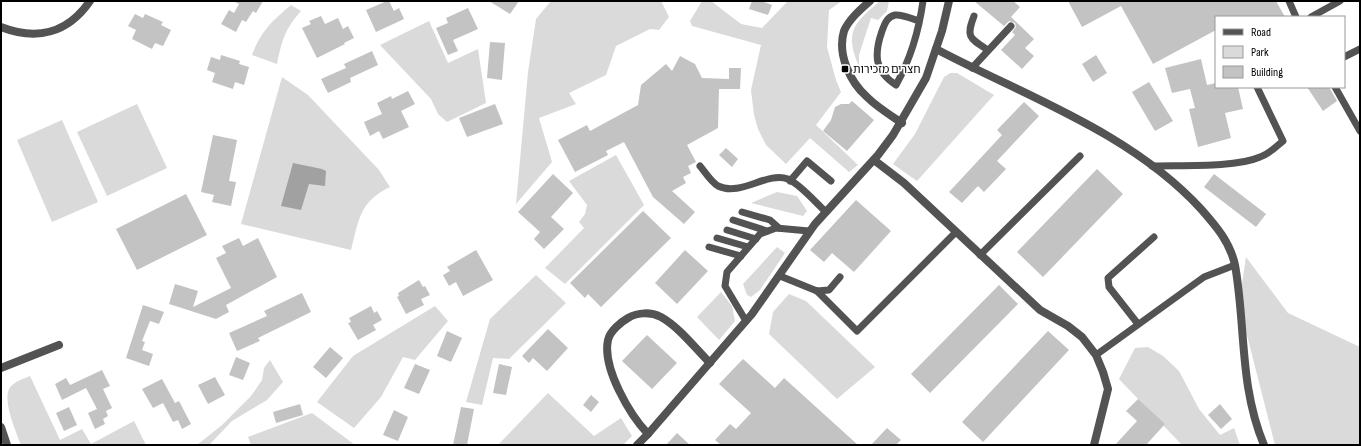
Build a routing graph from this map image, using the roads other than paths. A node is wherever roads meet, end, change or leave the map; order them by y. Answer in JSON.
{"nodes":[{"id":1,"x":90,"y":1,"type":"edge"},
{"id":2,"x":870,"y":1,"type":"edge"},
{"id":3,"x":922,"y":1,"type":"edge"},
{"id":4,"x":949,"y":1,"type":"edge"},
{"id":5,"x":1288,"y":1,"type":"edge"},
{"id":6,"x":1340,"y":1,"type":"edge"},
{"id":7,"x":974,"y":16,"type":"dead end"},
{"id":8,"x":1296,"y":16,"type":"edge"},
{"id":9,"x":1313,"y":16,"type":"edge"},
{"id":10,"x":919,"y":21,"type":"junction"},
{"id":11,"x":1011,"y":26,"type":"dead end"},
{"id":12,"x":1,"y":27,"type":"edge"},
{"id":13,"x":1360,"y":49,"type":"edge"},
{"id":14,"x":936,"y":50,"type":"junction"},
{"id":15,"x":988,"y":50,"type":"junction"},
{"id":16,"x":1345,"y":56,"type":"edge"},
{"id":17,"x":972,"y":68,"type":"junction"},
{"id":18,"x":1257,"y":88,"type":"edge"},
{"id":19,"x":1336,"y":88,"type":"edge"},
{"id":20,"x":902,"y":122,"type":"junction"},
{"id":21,"x":1360,"y":131,"type":"edge"},
{"id":22,"x":1080,"y":156,"type":"dead end"},
{"id":23,"x":874,"y":160,"type":"junction"},
{"id":24,"x":700,"y":166,"type":"dead end"},
{"id":25,"x":1152,"y":166,"type":"junction"},
{"id":26,"x":790,"y":181,"type":"junction"},
{"id":27,"x":831,"y":181,"type":"dead end"},
{"id":28,"x":742,"y":212,"type":"dead end"},
{"id":29,"x":826,"y":212,"type":"junction"},
{"id":30,"x":733,"y":220,"type":"dead end"},
{"id":31,"x":779,"y":228,"type":"junction"},
{"id":32,"x":727,"y":230,"type":"dead end"},
{"id":33,"x":767,"y":231,"type":"junction"},
{"id":34,"x":809,"y":231,"type":"junction"},
{"id":35,"x":956,"y":232,"type":"junction"},
{"id":36,"x":1154,"y":237,"type":"dead end"},
{"id":37,"x":717,"y":238,"type":"dead end"},
{"id":38,"x":756,"y":239,"type":"junction"},
{"id":39,"x":709,"y":247,"type":"dead end"},
{"id":40,"x":748,"y":247,"type":"junction"},
{"id":41,"x":980,"y":255,"type":"junction"},
{"id":42,"x":741,"y":256,"type":"junction"},
{"id":43,"x":1235,"y":265,"type":"junction"},
{"id":44,"x":780,"y":276,"type":"junction"},
{"id":45,"x":840,"y":277,"type":"dead end"},
{"id":46,"x":817,"y":291,"type":"junction"},
{"id":47,"x":746,"y":321,"type":"junction"},
{"id":48,"x":1138,"y":324,"type":"junction"},
{"id":49,"x":59,"y":344,"type":"dead end"},
{"id":50,"x":1096,"y":355,"type":"junction"},
{"id":51,"x":710,"y":363,"type":"junction"},
{"id":52,"x":1,"y":368,"type":"edge"},
{"id":53,"x":1,"y":427,"type":"edge"},
{"id":54,"x":648,"y":434,"type":"junction"},
{"id":55,"x":7,"y":445,"type":"edge"},
{"id":56,"x":637,"y":445,"type":"edge"},
{"id":57,"x":1094,"y":445,"type":"edge"},
{"id":58,"x":1264,"y":445,"type":"edge"}],
"edges":[{"from":1,"to":12,"type":"street"},
{"from":2,"to":20,"type":"street"},
{"from":3,"to":10,"type":"lane"},
{"from":4,"to":14,"type":"street"},
{"from":5,"to":8,"type":"lane"},
{"from":6,"to":9,"type":"lane"},
{"from":7,"to":15,"type":"lane"},
{"from":10,"to":10,"type":"lane"},
{"from":11,"to":15,"type":"lane"},
{"from":13,"to":16,"type":"lane"},
{"from":14,"to":17,"type":"street"},
{"from":14,"to":20,"type":"street"},
{"from":15,"to":17,"type":"lane"},
{"from":17,"to":25,"type":"street"},
{"from":18,"to":25,"type":"lane"},
{"from":19,"to":21,"type":"lane"},
{"from":20,"to":23,"type":"street"},
{"from":22,"to":41,"type":"lane"},
{"from":23,"to":29,"type":"street"},
{"from":23,"to":35,"type":"street"},
{"from":24,"to":26,"type":"lane"},
{"from":25,"to":43,"type":"street"},
{"from":26,"to":27,"type":"lane"},
{"from":26,"to":29,"type":"lane"},
{"from":28,"to":31,"type":"lane"},
{"from":29,"to":34,"type":"street"},
{"from":30,"to":33,"type":"lane"},
{"from":31,"to":33,"type":"lane"},
{"from":31,"to":34,"type":"lane"},
{"from":32,"to":38,"type":"lane"},
{"from":33,"to":38,"type":"lane"},
{"from":34,"to":44,"type":"street"},
{"from":35,"to":41,"type":"street"},
{"from":35,"to":46,"type":"lane"},
{"from":36,"to":48,"type":"lane"},
{"from":37,"to":40,"type":"lane"},
{"from":38,"to":40,"type":"lane"},
{"from":39,"to":42,"type":"lane"},
{"from":40,"to":42,"type":"lane"},
{"from":41,"to":50,"type":"street"},
{"from":42,"to":47,"type":"lane"},
{"from":43,"to":48,"type":"lane"},
{"from":43,"to":58,"type":"street"},
{"from":44,"to":46,"type":"lane"},
{"from":44,"to":47,"type":"street"},
{"from":45,"to":46,"type":"lane"},
{"from":47,"to":51,"type":"street"},
{"from":48,"to":50,"type":"lane"},
{"from":49,"to":52,"type":"street"},
{"from":50,"to":57,"type":"street"},
{"from":51,"to":54,"type":"street"},
{"from":51,"to":54,"type":"street"},
{"from":53,"to":55,"type":"street"},
{"from":54,"to":56,"type":"street"}]}
